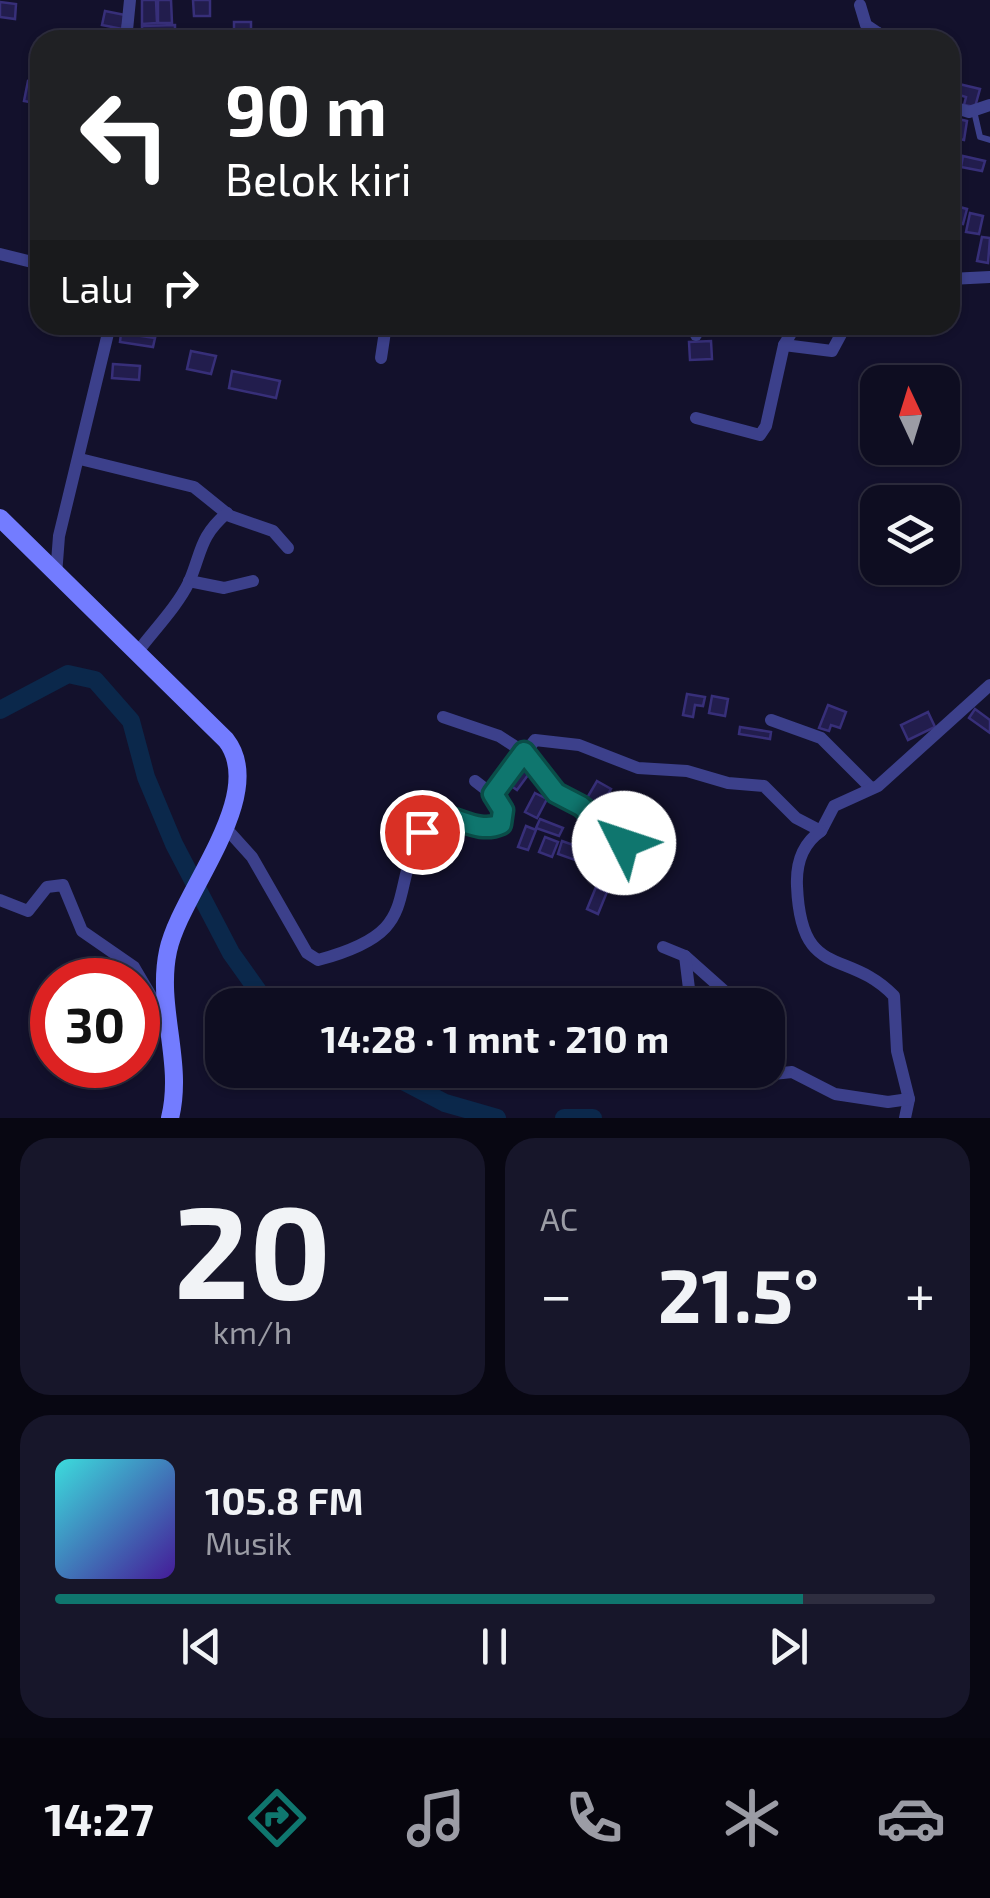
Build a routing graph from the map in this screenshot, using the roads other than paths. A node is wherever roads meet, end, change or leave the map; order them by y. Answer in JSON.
{"nodes":[{"id":1,"x":130,"y":0,"type":"edge"},
{"id":2,"x":860,"y":6,"type":"dead end"},
{"id":3,"x":127,"y":30,"type":"edge"},
{"id":4,"x":871,"y":30,"type":"edge"},
{"id":5,"x":990,"y":106,"type":"edge"},
{"id":6,"x":960,"y":108,"type":"edge"},
{"id":7,"x":974,"y":111,"type":"junction"},
{"id":8,"x":990,"y":140,"type":"edge"},
{"id":9,"x":0,"y":254,"type":"edge"},
{"id":10,"x":30,"y":262,"type":"edge"},
{"id":11,"x":990,"y":277,"type":"edge"},
{"id":12,"x":960,"y":278,"type":"edge"},
{"id":13,"x":108,"y":335,"type":"edge"},
{"id":14,"x":384,"y":335,"type":"edge"},
{"id":15,"x":790,"y":335,"type":"edge"},
{"id":16,"x":840,"y":335,"type":"edge"},
{"id":17,"x":784,"y":345,"type":"junction"},
{"id":18,"x":381,"y":358,"type":"dead end"},
{"id":19,"x":696,"y":418,"type":"dead end"},
{"id":20,"x":80,"y":459,"type":"junction"},
{"id":21,"x":227,"y":513,"type":"junction"},
{"id":22,"x":0,"y":518,"type":"edge"},
{"id":23,"x":288,"y":548,"type":"dead end"},
{"id":24,"x":56,"y":575,"type":"junction"},
{"id":25,"x":253,"y":581,"type":"dead end"},
{"id":26,"x":189,"y":582,"type":"junction"},
{"id":27,"x":136,"y":654,"type":"junction"},
{"id":28,"x":990,"y":684,"type":"edge"},
{"id":29,"x":443,"y":717,"type":"dead end"},
{"id":30,"x":771,"y":720,"type":"dead end"},
{"id":31,"x":524,"y":752,"type":"junction"},
{"id":32,"x":475,"y":782,"type":"dead end"},
{"id":33,"x":872,"y":788,"type":"junction"},
{"id":34,"x":493,"y":794,"type":"junction"},
{"id":35,"x":224,"y":826,"type":"junction"},
{"id":36,"x":821,"y":831,"type":"junction"},
{"id":37,"x":624,"y":843,"type":"dead end"},
{"id":38,"x":0,"y":900,"type":"edge"},
{"id":39,"x":663,"y":947,"type":"dead end"},
{"id":40,"x":685,"y":956,"type":"junction"},
{"id":41,"x":689,"y":988,"type":"edge"},
{"id":42,"x":721,"y":988,"type":"edge"},
{"id":43,"x":172,"y":1034,"type":"junction"},
{"id":44,"x":785,"y":1072,"type":"edge"},
{"id":45,"x":909,"y":1099,"type":"junction"},
{"id":46,"x":170,"y":1118,"type":"edge"},
{"id":47,"x":906,"y":1118,"type":"edge"}],
"edges":[{"from":1,"to":3,"type":"street"},
{"from":2,"to":4,"type":"street"},
{"from":5,"to":7,"type":"street"},
{"from":6,"to":7,"type":"street"},
{"from":7,"to":8,"type":"lane"},
{"from":9,"to":10,"type":"street"},
{"from":11,"to":12,"type":"street"},
{"from":13,"to":20,"type":"street"},
{"from":14,"to":18,"type":"street"},
{"from":15,"to":17,"type":"street"},
{"from":16,"to":17,"type":"street"},
{"from":17,"to":19,"type":"street"},
{"from":20,"to":21,"type":"street"},
{"from":20,"to":24,"type":"street"},
{"from":21,"to":23,"type":"street"},
{"from":21,"to":26,"type":"street"},
{"from":22,"to":24,"type":"main road"},
{"from":24,"to":27,"type":"main road"},
{"from":25,"to":26,"type":"street"},
{"from":26,"to":27,"type":"street"},
{"from":27,"to":35,"type":"main road"},
{"from":28,"to":33,"type":"street"},
{"from":29,"to":31,"type":"street"},
{"from":30,"to":33,"type":"street"},
{"from":31,"to":34,"type":"street"},
{"from":31,"to":36,"type":"street"},
{"from":31,"to":37,"type":"street"},
{"from":32,"to":34,"type":"street"},
{"from":33,"to":36,"type":"street"},
{"from":34,"to":35,"type":"street"},
{"from":35,"to":43,"type":"main road"},
{"from":36,"to":45,"type":"street"},
{"from":38,"to":43,"type":"street"},
{"from":39,"to":40,"type":"street"},
{"from":40,"to":41,"type":"street"},
{"from":40,"to":42,"type":"street"},
{"from":43,"to":46,"type":"main road"},
{"from":44,"to":45,"type":"street"},
{"from":45,"to":47,"type":"street"}]}
